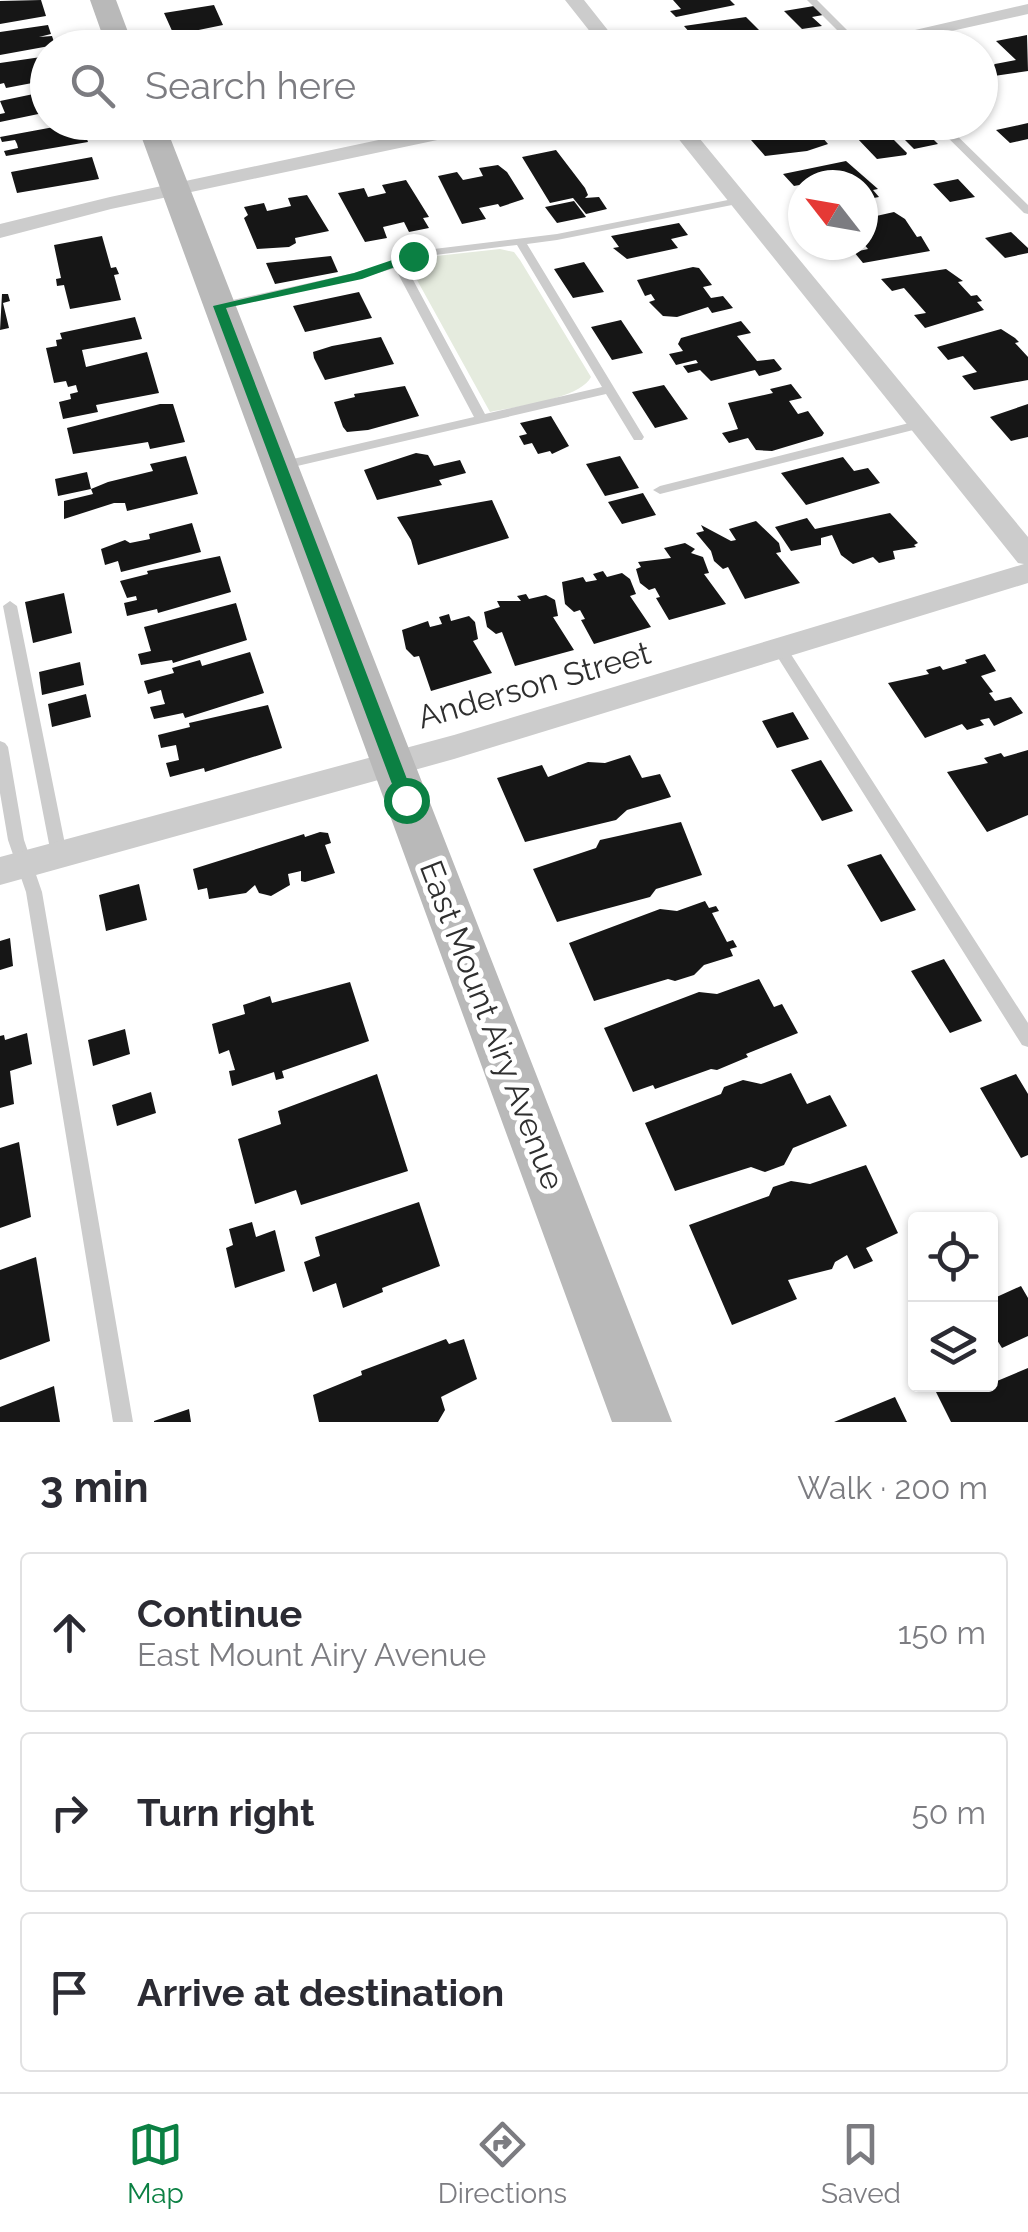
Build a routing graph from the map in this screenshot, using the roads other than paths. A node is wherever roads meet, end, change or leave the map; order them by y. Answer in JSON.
{"nodes":[{"id":1,"x":103,"y":0,"type":"edge"},
{"id":2,"x":574,"y":0,"type":"edge"},
{"id":3,"x":812,"y":0,"type":"edge"},
{"id":4,"x":1028,"y":9,"type":"edge"},
{"id":5,"x":114,"y":30,"type":"edge"},
{"id":6,"x":598,"y":30,"type":"edge"},
{"id":7,"x":839,"y":30,"type":"edge"},
{"id":8,"x":932,"y":30,"type":"edge"},
{"id":9,"x":157,"y":140,"type":"edge"},
{"id":10,"x":410,"y":140,"type":"edge"},
{"id":11,"x":689,"y":140,"type":"edge"},
{"id":12,"x":956,"y":140,"type":"edge"},
{"id":13,"x":175,"y":190,"type":"junction"},
{"id":14,"x":738,"y":201,"type":"junction"},
{"id":15,"x":1028,"y":211,"type":"edge"},
{"id":16,"x":0,"y":231,"type":"edge"},
{"id":17,"x":521,"y":243,"type":"junction"},
{"id":18,"x":397,"y":261,"type":"junction"},
{"id":19,"x":219,"y":306,"type":"junction"},
{"id":20,"x":610,"y":388,"type":"junction"},
{"id":21,"x":482,"y":420,"type":"junction"},
{"id":22,"x":921,"y":424,"type":"junction"},
{"id":23,"x":638,"y":437,"type":"dead end"},
{"id":24,"x":280,"y":466,"type":"junction"},
{"id":25,"x":660,"y":490,"type":"dead end"},
{"id":26,"x":1028,"y":556,"type":"edge"},
{"id":27,"x":1028,"y":573,"type":"edge"},
{"id":28,"x":10,"y":606,"type":"dead end"},
{"id":29,"x":780,"y":648,"type":"junction"},
{"id":30,"x":0,"y":747,"type":"edge"},
{"id":31,"x":392,"y":762,"type":"junction"},
{"id":32,"x":59,"y":854,"type":"junction"},
{"id":33,"x":13,"y":867,"type":"edge"},
{"id":34,"x":1028,"y":1039,"type":"edge"},
{"id":35,"x":124,"y":1422,"type":"edge"},
{"id":36,"x":642,"y":1422,"type":"edge"}],
"edges":[{"from":1,"to":5,"type":"main road"},
{"from":2,"to":6,"type":"street"},
{"from":3,"to":7,"type":"lane"},
{"from":4,"to":8,"type":"street"},
{"from":9,"to":13,"type":"main road","name":"East Mount Airy Avenue"},
{"from":10,"to":13,"type":"street"},
{"from":11,"to":14,"type":"street"},
{"from":12,"to":15,"type":"lane"},
{"from":13,"to":16,"type":"street"},
{"from":13,"to":19,"type":"main road","name":"East Mount Airy Avenue"},
{"from":14,"to":17,"type":"lane"},
{"from":14,"to":22,"type":"street"},
{"from":17,"to":18,"type":"lane"},
{"from":17,"to":20,"type":"lane"},
{"from":18,"to":19,"type":"lane"},
{"from":18,"to":21,"type":"lane"},
{"from":19,"to":24,"type":"main road","name":"East Mount Airy Avenue"},
{"from":20,"to":21,"type":"lane"},
{"from":20,"to":23,"type":"lane"},
{"from":21,"to":24,"type":"lane"},
{"from":22,"to":25,"type":"lane"},
{"from":22,"to":26,"type":"street"},
{"from":24,"to":31,"type":"main road","name":"East Mount Airy Avenue"},
{"from":27,"to":29,"type":"street","name":"Anderson Street"},
{"from":28,"to":32,"type":"lane"},
{"from":29,"to":31,"type":"street","name":"Anderson Street"},
{"from":29,"to":34,"type":"lane"},
{"from":30,"to":33,"type":"lane"},
{"from":31,"to":32,"type":"street","name":"Anderson Street"},
{"from":31,"to":36,"type":"main road","name":"East Mount Airy Avenue"},
{"from":32,"to":33,"type":"street","name":"Anderson Street"},
{"from":33,"to":35,"type":"lane"}]}
